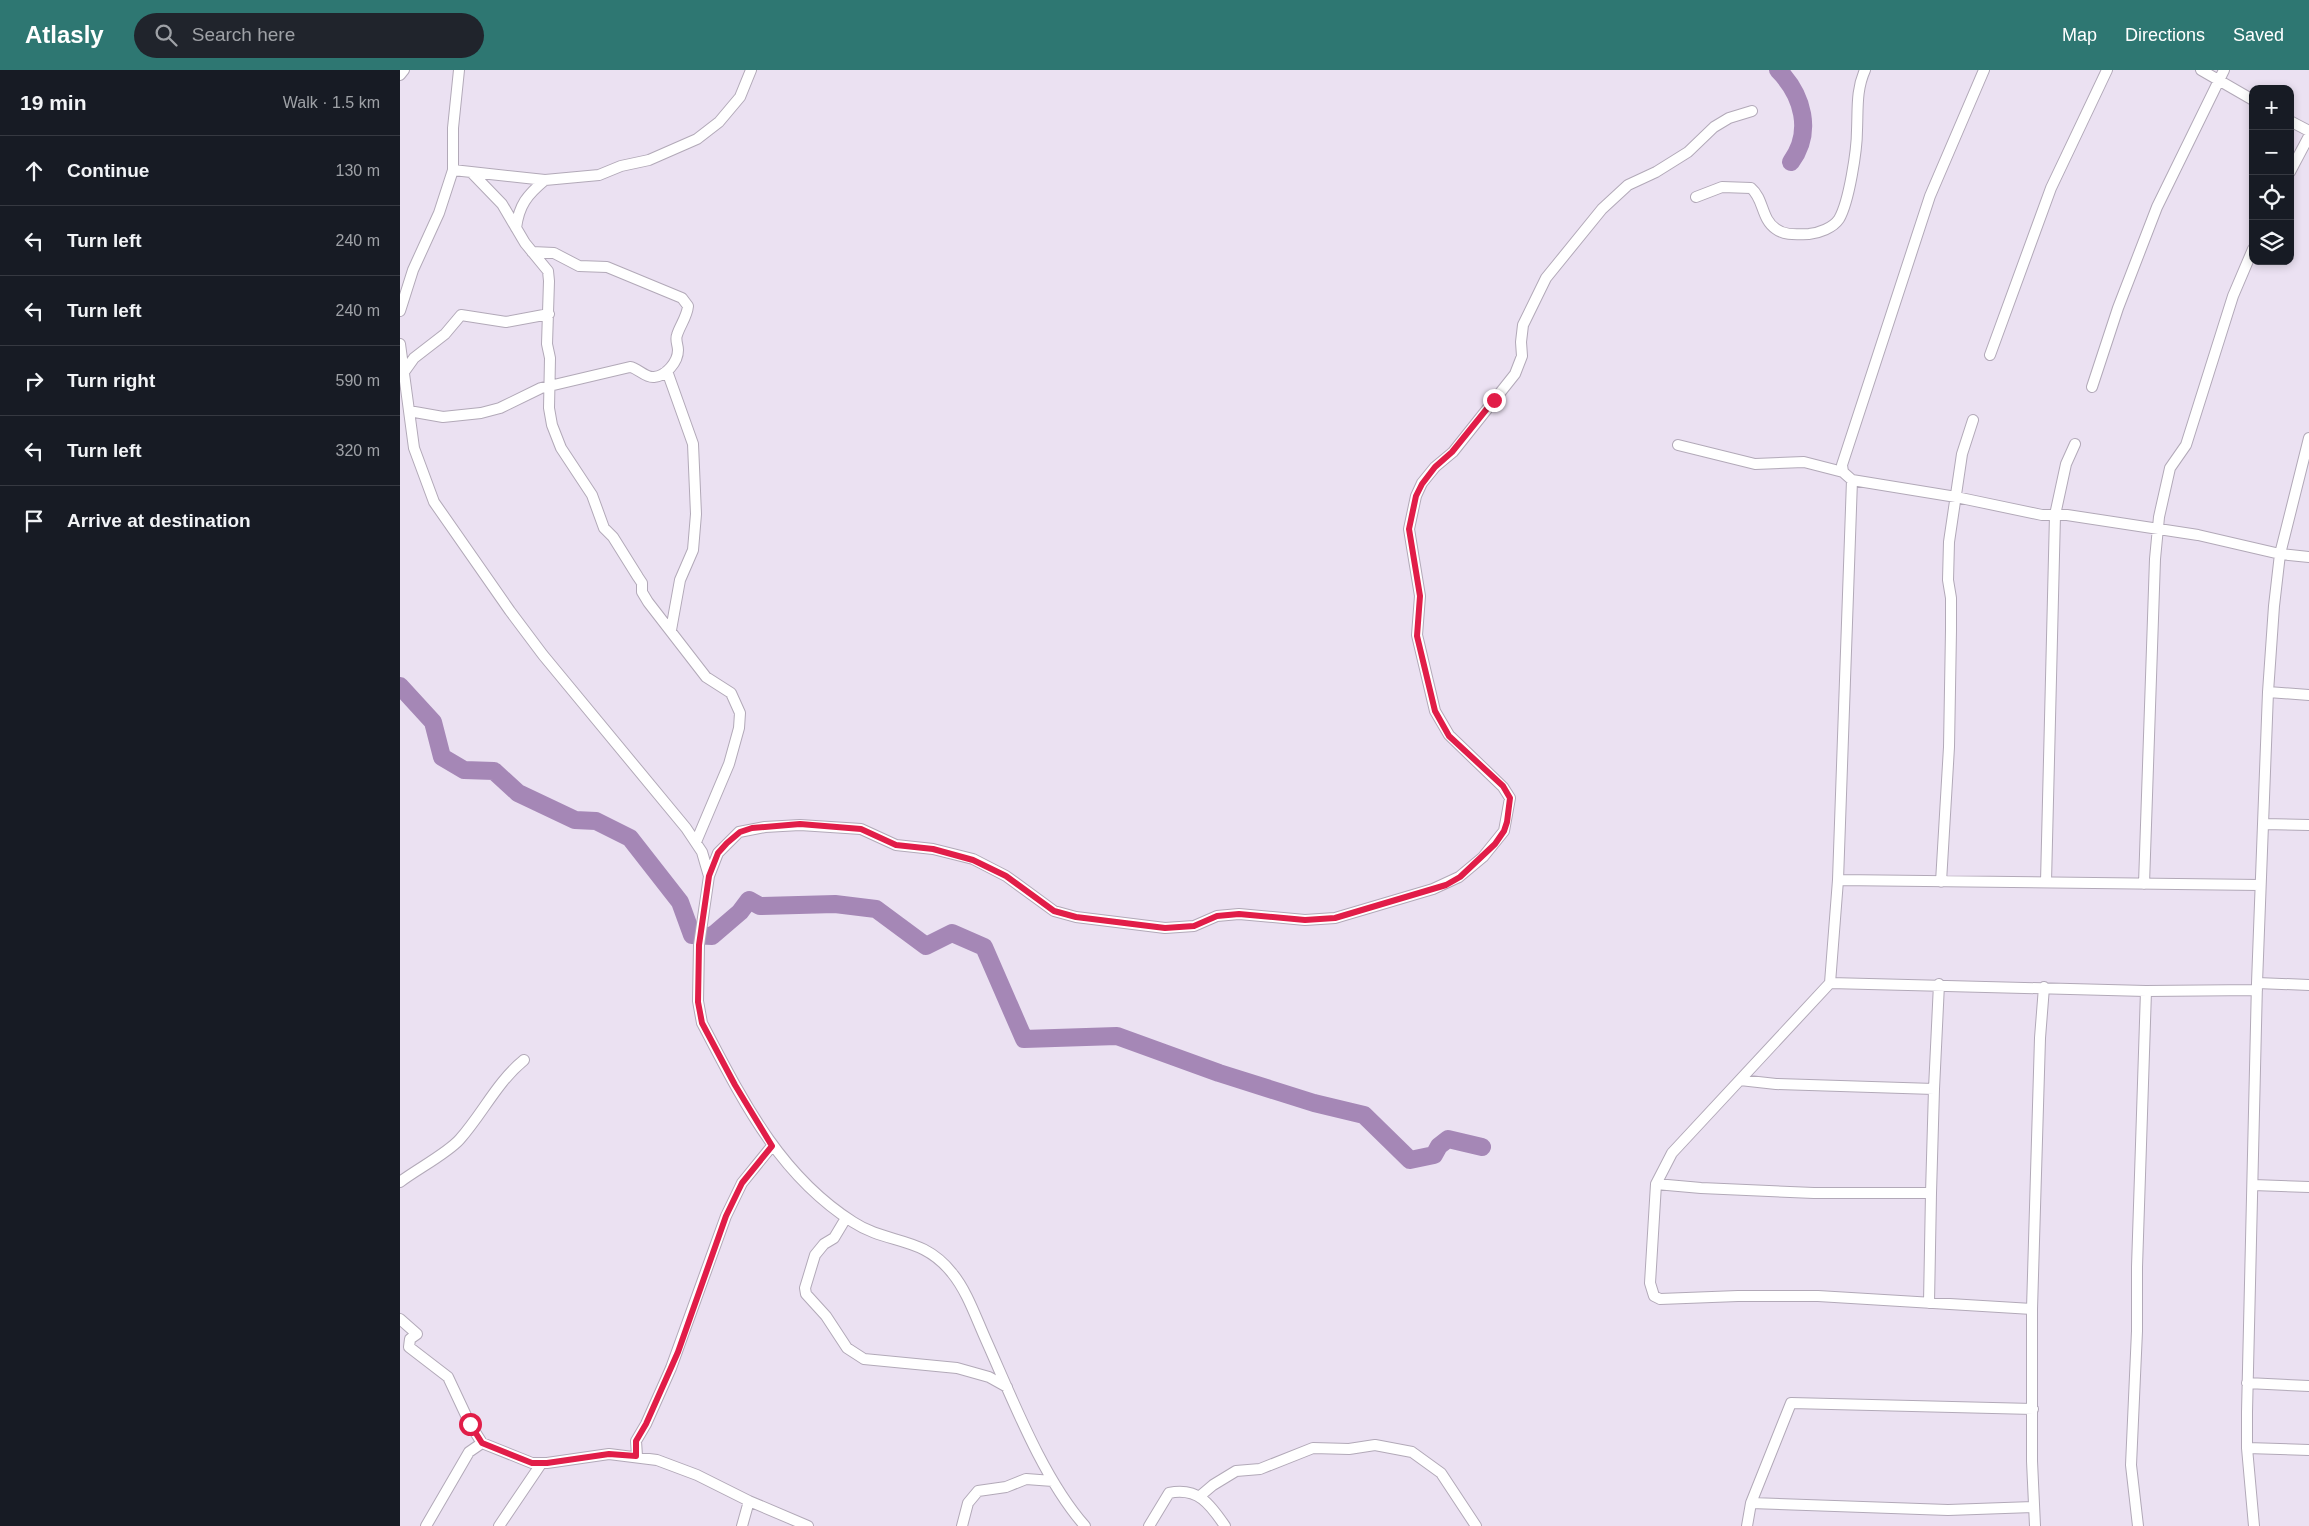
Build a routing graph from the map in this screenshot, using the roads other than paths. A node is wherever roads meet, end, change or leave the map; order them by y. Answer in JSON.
{"nodes":[{"id":1,"x":404,"y":70,"type":"edge"},
{"id":2,"x":459,"y":70,"type":"edge"},
{"id":3,"x":751,"y":70,"type":"edge"},
{"id":4,"x":1865,"y":70,"type":"edge"},
{"id":5,"x":1984,"y":70,"type":"edge"},
{"id":6,"x":2107,"y":70,"type":"edge"},
{"id":7,"x":2201,"y":70,"type":"edge"},
{"id":8,"x":2224,"y":70,"type":"edge"},
{"id":9,"x":400,"y":75,"type":"edge"},
{"id":10,"x":2218,"y":80,"type":"junction"},
{"id":11,"x":2249,"y":98,"type":"edge"},
{"id":12,"x":1752,"y":112,"type":"dead end"},
{"id":13,"x":2294,"y":123,"type":"edge"},
{"id":14,"x":2309,"y":131,"type":"edge"},
{"id":15,"x":2309,"y":136,"type":"edge"},
{"id":16,"x":2294,"y":164,"type":"edge"},
{"id":17,"x":453,"y":170,"type":"junction"},
{"id":18,"x":473,"y":174,"type":"junction"},
{"id":19,"x":545,"y":180,"type":"junction"},
{"id":20,"x":1696,"y":197,"type":"dead end"},
{"id":21,"x":516,"y":228,"type":"junction"},
{"id":22,"x":532,"y":252,"type":"junction"},
{"id":23,"x":2249,"y":259,"type":"edge"},
{"id":24,"x":400,"y":311,"type":"edge"},
{"id":25,"x":549,"y":314,"type":"junction"},
{"id":26,"x":400,"y":344,"type":"edge"},
{"id":27,"x":1990,"y":355,"type":"dead end"},
{"id":28,"x":667,"y":371,"type":"junction"},
{"id":29,"x":404,"y":372,"type":"junction"},
{"id":30,"x":403,"y":385,"type":"edge"},
{"id":31,"x":550,"y":386,"type":"junction"},
{"id":32,"x":2092,"y":387,"type":"dead end"},
{"id":33,"x":409,"y":412,"type":"junction"},
{"id":34,"x":1973,"y":420,"type":"dead end"},
{"id":35,"x":2309,"y":438,"type":"edge"},
{"id":36,"x":2075,"y":444,"type":"dead end"},
{"id":37,"x":1678,"y":445,"type":"dead end"},
{"id":38,"x":1843,"y":472,"type":"junction"},
{"id":39,"x":1852,"y":480,"type":"junction"},
{"id":40,"x":1956,"y":497,"type":"junction"},
{"id":41,"x":2055,"y":515,"type":"junction"},
{"id":42,"x":2157,"y":530,"type":"junction"},
{"id":43,"x":2280,"y":554,"type":"junction"},
{"id":44,"x":2309,"y":557,"type":"edge"},
{"id":45,"x":671,"y":630,"type":"junction"},
{"id":46,"x":2268,"y":692,"type":"junction"},
{"id":47,"x":2309,"y":695,"type":"edge"},
{"id":48,"x":2263,"y":824,"type":"junction"},
{"id":49,"x":2309,"y":825,"type":"edge"},
{"id":50,"x":696,"y":842,"type":"junction"},
{"id":51,"x":709,"y":876,"type":"junction"},
{"id":52,"x":1838,"y":880,"type":"junction"},
{"id":53,"x":1941,"y":882,"type":"junction"},
{"id":54,"x":2046,"y":882,"type":"junction"},
{"id":55,"x":2144,"y":884,"type":"junction"},
{"id":56,"x":2260,"y":885,"type":"junction"},
{"id":57,"x":1830,"y":983,"type":"junction"},
{"id":58,"x":1939,"y":984,"type":"junction"},
{"id":59,"x":2309,"y":985,"type":"edge"},
{"id":60,"x":2044,"y":987,"type":"junction"},
{"id":61,"x":2257,"y":987,"type":"junction"},
{"id":62,"x":2146,"y":991,"type":"junction"},
{"id":63,"x":524,"y":1060,"type":"dead end"},
{"id":64,"x":1740,"y":1080,"type":"junction"},
{"id":65,"x":1934,"y":1089,"type":"junction"},
{"id":66,"x":772,"y":1146,"type":"junction"},
{"id":67,"x":400,"y":1182,"type":"edge"},
{"id":68,"x":1656,"y":1184,"type":"junction"},
{"id":69,"x":2253,"y":1185,"type":"junction"},
{"id":70,"x":2309,"y":1187,"type":"edge"},
{"id":71,"x":1932,"y":1193,"type":"junction"},
{"id":72,"x":846,"y":1218,"type":"junction"},
{"id":73,"x":1929,"y":1303,"type":"junction"},
{"id":74,"x":2032,"y":1309,"type":"junction"},
{"id":75,"x":400,"y":1319,"type":"edge"},
{"id":76,"x":2247,"y":1383,"type":"junction"},
{"id":77,"x":2309,"y":1386,"type":"edge"},
{"id":78,"x":1007,"y":1387,"type":"junction"},
{"id":79,"x":2033,"y":1408,"type":"junction"},
{"id":80,"x":482,"y":1443,"type":"junction"},
{"id":81,"x":2247,"y":1448,"type":"junction"},
{"id":82,"x":2309,"y":1450,"type":"edge"},
{"id":83,"x":636,"y":1456,"type":"junction"},
{"id":84,"x":540,"y":1464,"type":"junction"},
{"id":85,"x":1054,"y":1481,"type":"junction"},
{"id":86,"x":1200,"y":1496,"type":"junction"},
{"id":87,"x":749,"y":1501,"type":"junction"},
{"id":88,"x":1751,"y":1503,"type":"junction"},
{"id":89,"x":2033,"y":1508,"type":"junction"},
{"id":90,"x":426,"y":1526,"type":"edge"},
{"id":91,"x":499,"y":1526,"type":"edge"},
{"id":92,"x":742,"y":1526,"type":"edge"},
{"id":93,"x":808,"y":1526,"type":"edge"},
{"id":94,"x":962,"y":1526,"type":"edge"},
{"id":95,"x":1085,"y":1526,"type":"edge"},
{"id":96,"x":1149,"y":1526,"type":"edge"},
{"id":97,"x":1225,"y":1526,"type":"edge"},
{"id":98,"x":1476,"y":1526,"type":"edge"},
{"id":99,"x":1747,"y":1526,"type":"edge"},
{"id":100,"x":2035,"y":1526,"type":"edge"},
{"id":101,"x":2138,"y":1526,"type":"edge"},
{"id":102,"x":2254,"y":1526,"type":"edge"}],
"edges":[{"from":1,"to":9,"type":"street"},
{"from":2,"to":17,"type":"street"},
{"from":3,"to":19,"type":"street"},
{"from":4,"to":20,"type":"street"},
{"from":5,"to":38,"type":"street"},
{"from":6,"to":27,"type":"street"},
{"from":7,"to":10,"type":"street"},
{"from":8,"to":10,"type":"street"},
{"from":10,"to":11,"type":"street"},
{"from":10,"to":32,"type":"street"},
{"from":12,"to":51,"type":"street"},
{"from":13,"to":14,"type":"street"},
{"from":15,"to":16,"type":"street"},
{"from":17,"to":18,"type":"street"},
{"from":17,"to":24,"type":"street"},
{"from":18,"to":19,"type":"street"},
{"from":18,"to":21,"type":"street"},
{"from":19,"to":21,"type":"street"},
{"from":21,"to":22,"type":"street"},
{"from":22,"to":25,"type":"street"},
{"from":22,"to":28,"type":"street"},
{"from":23,"to":42,"type":"street"},
{"from":25,"to":29,"type":"street"},
{"from":25,"to":31,"type":"street"},
{"from":26,"to":29,"type":"street"},
{"from":28,"to":31,"type":"street"},
{"from":28,"to":45,"type":"street"},
{"from":29,"to":30,"type":"street"},
{"from":30,"to":33,"type":"street"},
{"from":31,"to":33,"type":"street"},
{"from":31,"to":45,"type":"street"},
{"from":33,"to":50,"type":"street"},
{"from":34,"to":40,"type":"street"},
{"from":35,"to":43,"type":"street"},
{"from":36,"to":41,"type":"street"},
{"from":37,"to":38,"type":"street"},
{"from":38,"to":39,"type":"street"},
{"from":39,"to":40,"type":"street"},
{"from":39,"to":52,"type":"street"},
{"from":40,"to":41,"type":"street"},
{"from":40,"to":53,"type":"street"},
{"from":41,"to":42,"type":"street"},
{"from":41,"to":54,"type":"street"},
{"from":42,"to":43,"type":"street"},
{"from":42,"to":55,"type":"street"},
{"from":43,"to":44,"type":"street"},
{"from":43,"to":46,"type":"street"},
{"from":45,"to":50,"type":"street"},
{"from":46,"to":47,"type":"street"},
{"from":46,"to":48,"type":"street"},
{"from":48,"to":49,"type":"street"},
{"from":48,"to":56,"type":"street"},
{"from":50,"to":51,"type":"street"},
{"from":51,"to":66,"type":"street"},
{"from":52,"to":53,"type":"street"},
{"from":52,"to":57,"type":"street"},
{"from":53,"to":54,"type":"street"},
{"from":54,"to":55,"type":"street"},
{"from":55,"to":56,"type":"street"},
{"from":56,"to":61,"type":"street"},
{"from":57,"to":58,"type":"street"},
{"from":57,"to":64,"type":"street"},
{"from":58,"to":60,"type":"street"},
{"from":58,"to":65,"type":"street"},
{"from":59,"to":61,"type":"street"},
{"from":60,"to":62,"type":"street"},
{"from":60,"to":74,"type":"street"},
{"from":61,"to":62,"type":"street"},
{"from":61,"to":69,"type":"street"},
{"from":62,"to":101,"type":"street"},
{"from":63,"to":67,"type":"street"},
{"from":64,"to":65,"type":"street"},
{"from":64,"to":68,"type":"street"},
{"from":65,"to":71,"type":"street"},
{"from":66,"to":72,"type":"street"},
{"from":66,"to":83,"type":"street"},
{"from":68,"to":71,"type":"street"},
{"from":68,"to":73,"type":"street"},
{"from":69,"to":70,"type":"street"},
{"from":69,"to":76,"type":"street"},
{"from":71,"to":73,"type":"street"},
{"from":72,"to":78,"type":"street"},
{"from":72,"to":78,"type":"street"},
{"from":73,"to":74,"type":"street"},
{"from":74,"to":79,"type":"street"},
{"from":75,"to":80,"type":"street"},
{"from":76,"to":77,"type":"street"},
{"from":76,"to":81,"type":"street"},
{"from":78,"to":85,"type":"street"},
{"from":79,"to":88,"type":"street"},
{"from":79,"to":89,"type":"street"},
{"from":80,"to":84,"type":"street"},
{"from":80,"to":90,"type":"street"},
{"from":81,"to":82,"type":"street"},
{"from":81,"to":102,"type":"street"},
{"from":83,"to":84,"type":"street"},
{"from":83,"to":87,"type":"street"},
{"from":84,"to":91,"type":"street"},
{"from":85,"to":94,"type":"street"},
{"from":85,"to":95,"type":"street"},
{"from":86,"to":96,"type":"street"},
{"from":86,"to":97,"type":"street"},
{"from":86,"to":98,"type":"street"},
{"from":87,"to":92,"type":"street"},
{"from":87,"to":93,"type":"street"},
{"from":88,"to":89,"type":"street"},
{"from":88,"to":99,"type":"street"},
{"from":89,"to":100,"type":"street"}]}
